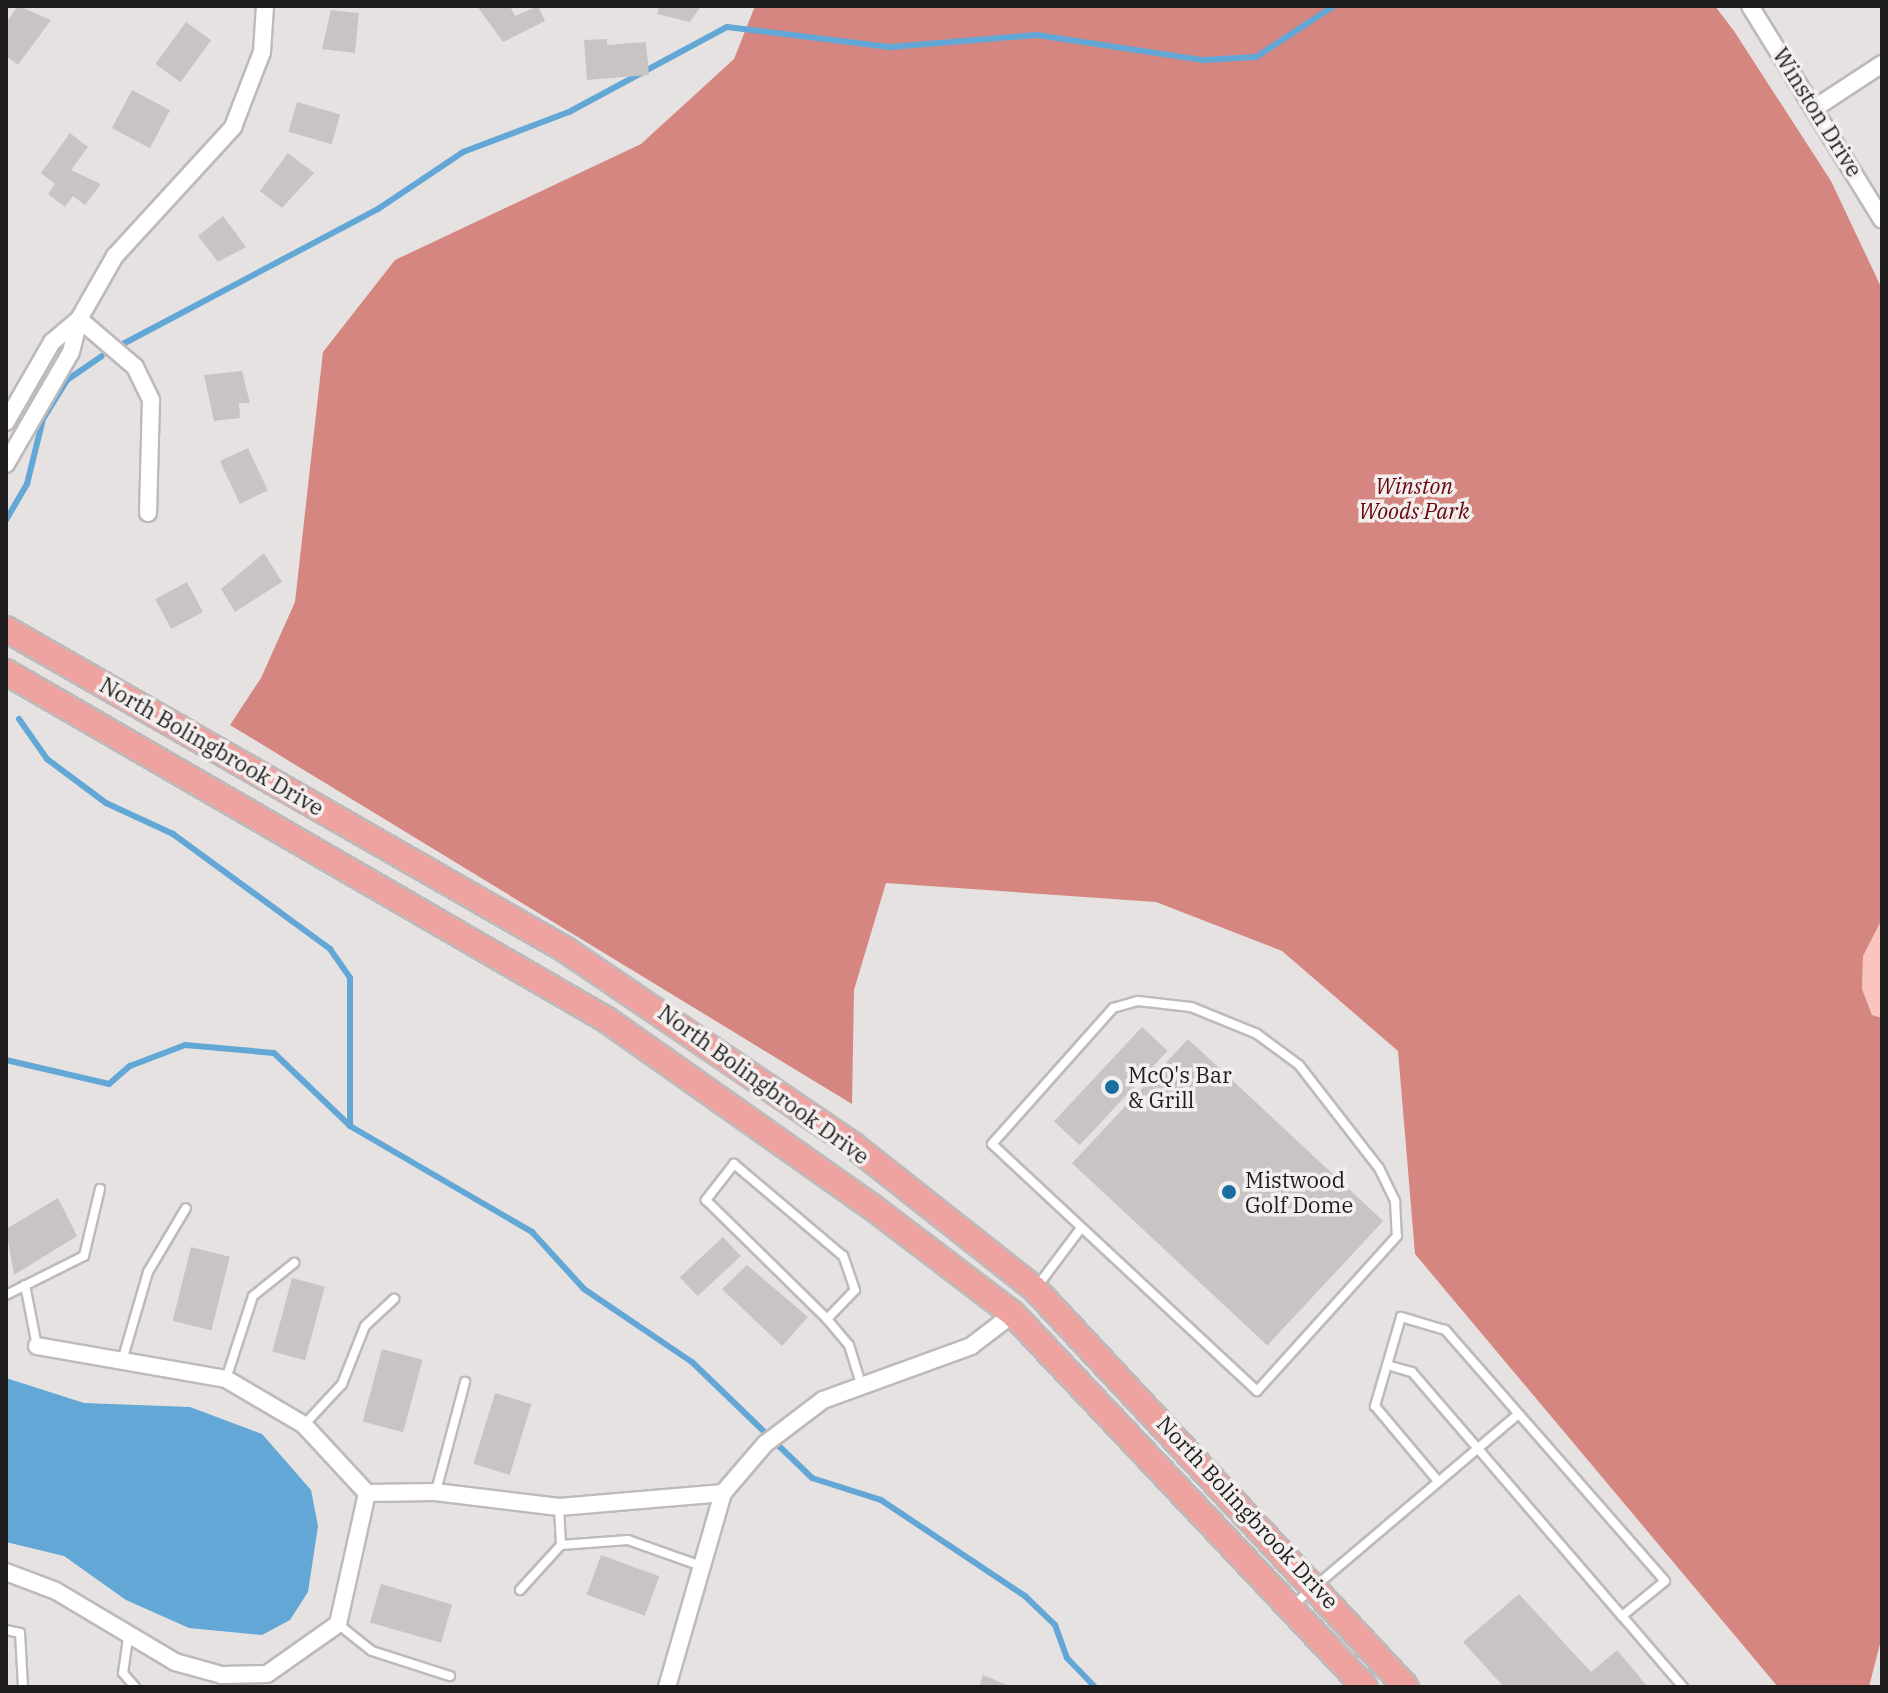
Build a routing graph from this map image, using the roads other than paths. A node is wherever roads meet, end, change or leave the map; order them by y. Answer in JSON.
{"nodes":[{"id":1,"x":265,"y":6,"type":"edge"},
{"id":2,"x":1750,"y":6,"type":"edge"},
{"id":3,"x":1882,"y":64,"type":"edge"},
{"id":4,"x":1818,"y":106,"type":"junction"},
{"id":5,"x":1882,"y":220,"type":"edge"},
{"id":6,"x":79,"y":319,"type":"junction"},
{"id":7,"x":6,"y":422,"type":"edge"},
{"id":8,"x":6,"y":464,"type":"edge"},
{"id":9,"x":148,"y":513,"type":"dead end"},
{"id":10,"x":6,"y":629,"type":"edge"},
{"id":11,"x":6,"y":672,"type":"edge"},
{"id":12,"x":100,"y":1189,"type":"dead end"},
{"id":13,"x":186,"y":1208,"type":"dead end"},
{"id":14,"x":1081,"y":1228,"type":"junction"},
{"id":15,"x":294,"y":1263,"type":"dead end"},
{"id":16,"x":25,"y":1285,"type":"junction"},
{"id":17,"x":1035,"y":1289,"type":"junction"},
{"id":18,"x":6,"y":1295,"type":"edge"},
{"id":19,"x":394,"y":1299,"type":"dead end"},
{"id":20,"x":1013,"y":1314,"type":"junction"},
{"id":21,"x":827,"y":1319,"type":"junction"},
{"id":22,"x":37,"y":1346,"type":"joint"},
{"id":23,"x":120,"y":1365,"type":"junction"},
{"id":24,"x":1387,"y":1365,"type":"junction"},
{"id":25,"x":226,"y":1379,"type":"junction"},
{"id":26,"x":465,"y":1382,"type":"dead end"},
{"id":27,"x":861,"y":1384,"type":"junction"},
{"id":28,"x":1518,"y":1414,"type":"junction"},
{"id":29,"x":304,"y":1425,"type":"junction"},
{"id":30,"x":1476,"y":1449,"type":"junction"},
{"id":31,"x":1438,"y":1481,"type":"junction"},
{"id":32,"x":435,"y":1492,"type":"junction"},
{"id":33,"x":367,"y":1493,"type":"junction"},
{"id":34,"x":723,"y":1493,"type":"junction"},
{"id":35,"x":559,"y":1507,"type":"junction"},
{"id":36,"x":561,"y":1545,"type":"junction"},
{"id":37,"x":702,"y":1566,"type":"junction"},
{"id":38,"x":6,"y":1572,"type":"edge"},
{"id":39,"x":1316,"y":1585,"type":"junction"},
{"id":40,"x":520,"y":1590,"type":"dead end"},
{"id":41,"x":1291,"y":1606,"type":"junction"},
{"id":42,"x":1622,"y":1616,"type":"junction"},
{"id":43,"x":338,"y":1624,"type":"junction"},
{"id":44,"x":6,"y":1630,"type":"edge"},
{"id":45,"x":128,"y":1638,"type":"junction"},
{"id":46,"x":450,"y":1676,"type":"dead end"},
{"id":47,"x":266,"y":1680,"type":"edge"},
{"id":48,"x":23,"y":1687,"type":"edge"},
{"id":49,"x":135,"y":1687,"type":"edge"},
{"id":50,"x":667,"y":1687,"type":"edge"},
{"id":51,"x":1365,"y":1687,"type":"edge"},
{"id":52,"x":1406,"y":1687,"type":"edge"},
{"id":53,"x":1683,"y":1687,"type":"edge"}],
"edges":[{"from":1,"to":6,"type":"street"},
{"from":2,"to":4,"type":"street","name":"Winston Drive"},
{"from":3,"to":4,"type":"street"},
{"from":4,"to":5,"type":"street","name":"Winston Drive"},
{"from":6,"to":7,"type":"street"},
{"from":6,"to":8,"type":"street"},
{"from":6,"to":9,"type":"street"},
{"from":10,"to":17,"type":"main road","name":"North Bolingbrook Drive"},
{"from":11,"to":20,"type":"main road","name":"North Bolingbrook Drive"},
{"from":12,"to":16,"type":"lane"},
{"from":13,"to":23,"type":"lane"},
{"from":14,"to":14,"type":"lane"},
{"from":14,"to":17,"type":"lane"},
{"from":15,"to":25,"type":"lane"},
{"from":16,"to":18,"type":"lane"},
{"from":16,"to":22,"type":"lane"},
{"from":17,"to":39,"type":"main road","name":"North Bolingbrook Drive"},
{"from":19,"to":29,"type":"lane"},
{"from":20,"to":27,"type":"street"},
{"from":20,"to":41,"type":"main road","name":"North Bolingbrook Drive"},
{"from":21,"to":21,"type":"lane"},
{"from":21,"to":27,"type":"lane"},
{"from":22,"to":23,"type":"street"},
{"from":23,"to":25,"type":"street"},
{"from":24,"to":28,"type":"lane"},
{"from":24,"to":30,"type":"lane"},
{"from":24,"to":31,"type":"lane"},
{"from":25,"to":29,"type":"street"},
{"from":26,"to":32,"type":"lane"},
{"from":27,"to":34,"type":"street"},
{"from":28,"to":30,"type":"lane"},
{"from":28,"to":42,"type":"lane"},
{"from":29,"to":33,"type":"street"},
{"from":30,"to":31,"type":"lane"},
{"from":30,"to":42,"type":"lane"},
{"from":31,"to":39,"type":"lane"},
{"from":32,"to":33,"type":"street"},
{"from":32,"to":35,"type":"street"},
{"from":33,"to":43,"type":"street"},
{"from":34,"to":35,"type":"street"},
{"from":34,"to":37,"type":"street"},
{"from":35,"to":36,"type":"lane"},
{"from":36,"to":37,"type":"lane"},
{"from":36,"to":40,"type":"lane"},
{"from":37,"to":50,"type":"street"},
{"from":38,"to":45,"type":"street"},
{"from":39,"to":41,"type":"lane"},
{"from":39,"to":52,"type":"main road","name":"North Bolingbrook Drive"},
{"from":41,"to":51,"type":"main road","name":"North Bolingbrook Drive"},
{"from":42,"to":53,"type":"lane"},
{"from":43,"to":46,"type":"lane"},
{"from":43,"to":47,"type":"street"},
{"from":44,"to":48,"type":"lane"},
{"from":45,"to":47,"type":"street"},
{"from":45,"to":49,"type":"lane"}]}
